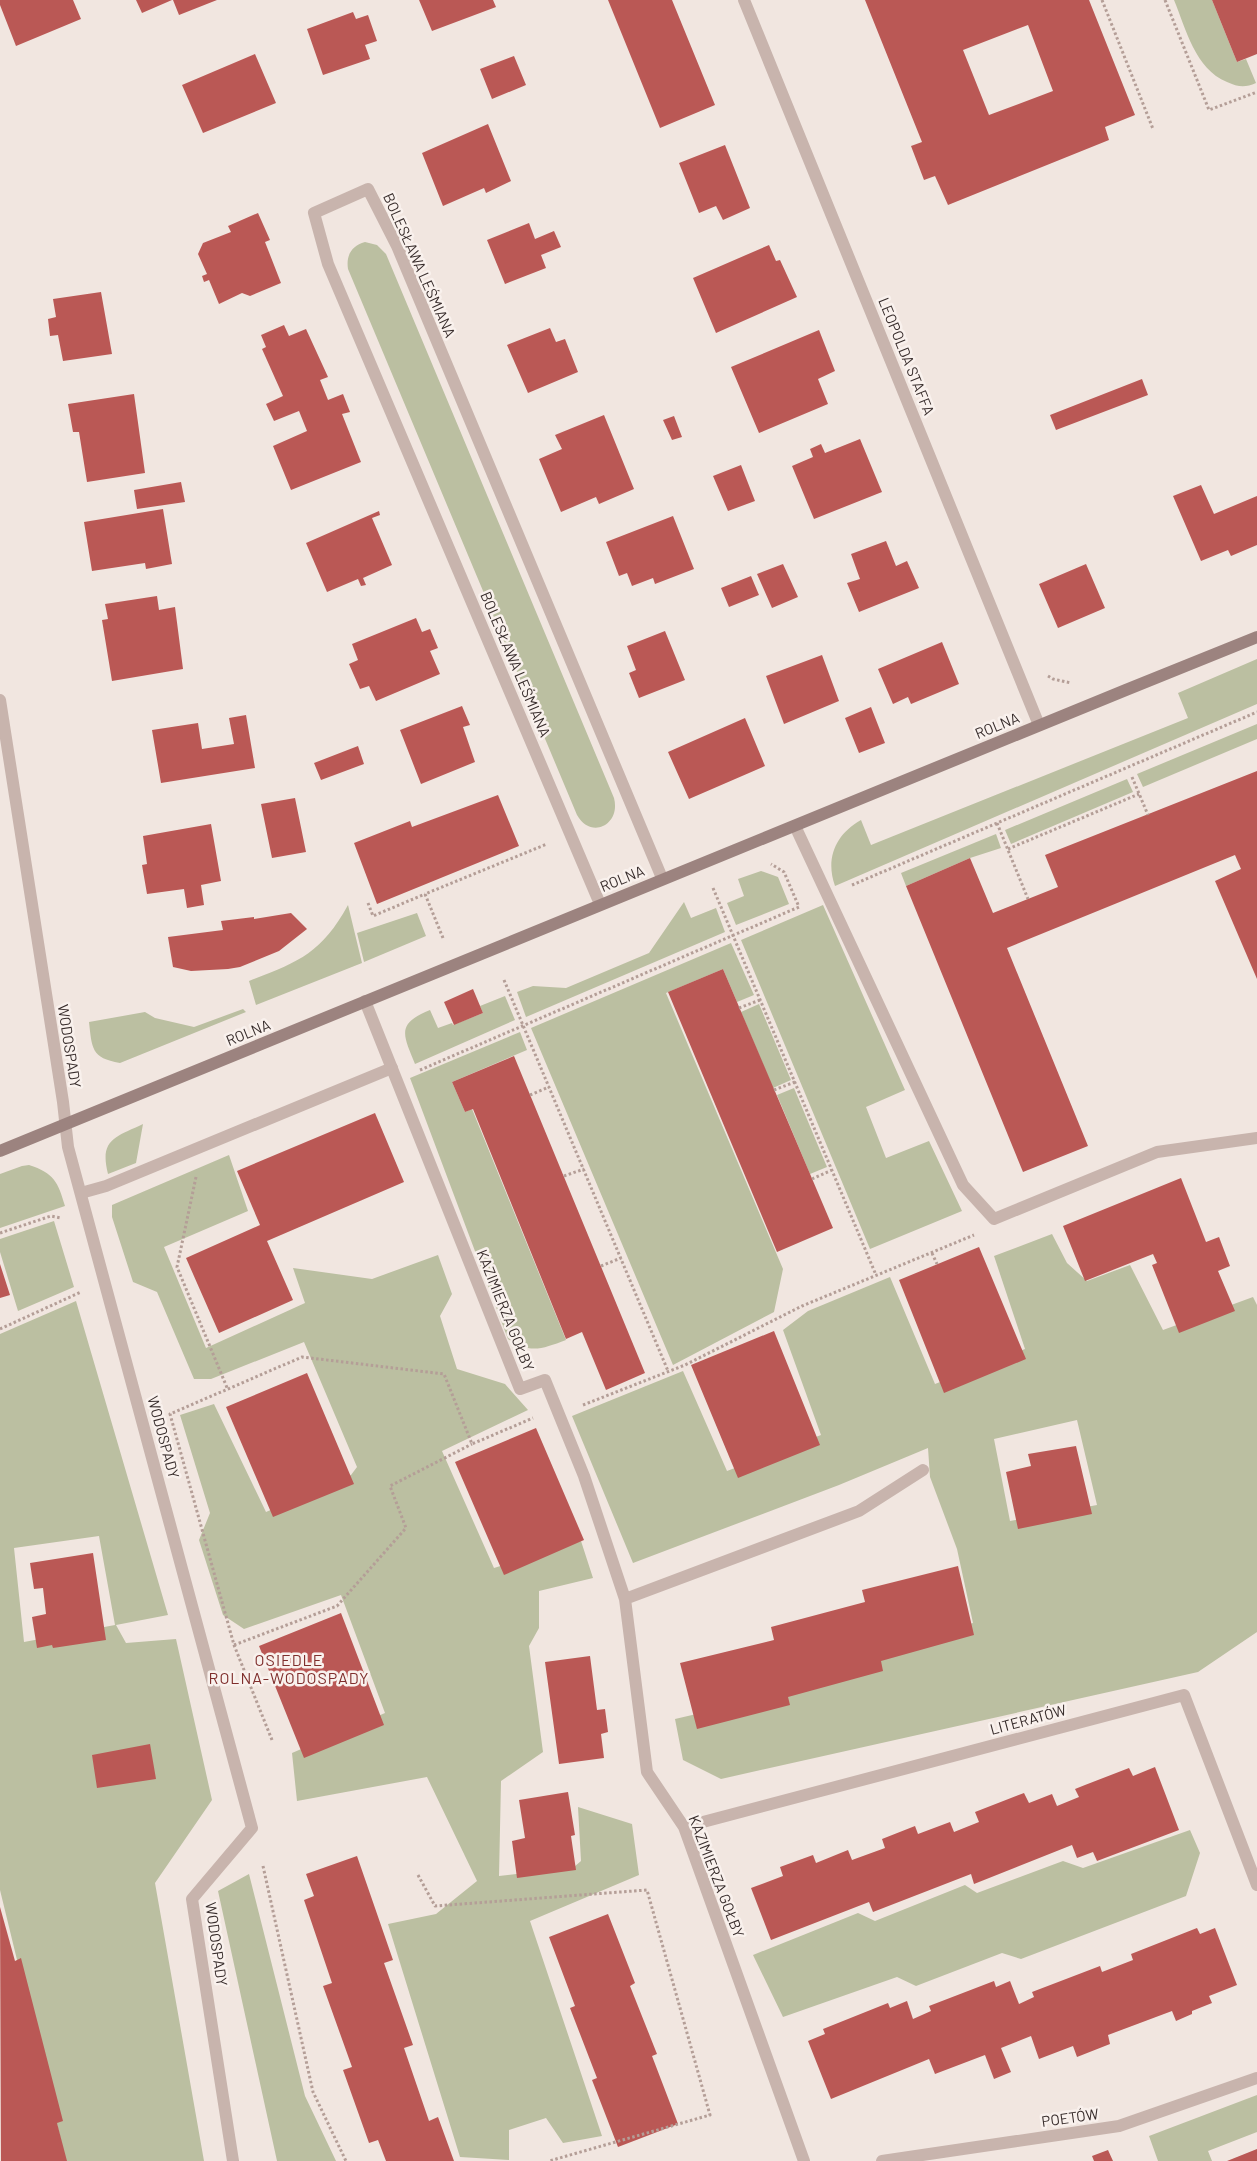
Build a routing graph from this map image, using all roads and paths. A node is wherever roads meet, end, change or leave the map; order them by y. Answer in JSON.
{"nodes":[{"id":1,"x":744,"y":0,"type":"edge"},
{"id":2,"x":1102,"y":0,"type":"edge"},
{"id":3,"x":1165,"y":0,"type":"edge"},
{"id":4,"x":1257,"y":92,"type":"edge"},
{"id":5,"x":1153,"y":129,"type":"dead end"},
{"id":6,"x":1257,"y":637,"type":"edge"},
{"id":7,"x":1044,"y":673,"type":"dead end"},
{"id":8,"x":1074,"y":682,"type":"dead end"},
{"id":9,"x":0,"y":700,"type":"edge"},
{"id":10,"x":1257,"y":712,"type":"edge"},
{"id":11,"x":1039,"y":725,"type":"junction"},
{"id":12,"x":1132,"y":777,"type":"dead end"},
{"id":13,"x":1139,"y":794,"type":"junction"},
{"id":14,"x":1148,"y":815,"type":"dead end"},
{"id":15,"x":997,"y":823,"type":"junction"},
{"id":16,"x":795,"y":826,"type":"junction"},
{"id":17,"x":555,"y":841,"type":"dead end"},
{"id":18,"x":1008,"y":849,"type":"junction"},
{"id":19,"x":771,"y":864,"type":"dead end"},
{"id":20,"x":662,"y":878,"type":"junction"},
{"id":21,"x":846,"y":887,"type":"dead end"},
{"id":22,"x":712,"y":888,"type":"dead end"},
{"id":23,"x":425,"y":894,"type":"junction"},
{"id":24,"x":1028,"y":899,"type":"dead end"},
{"id":25,"x":368,"y":903,"type":"dead end"},
{"id":26,"x":600,"y":904,"type":"junction"},
{"id":27,"x":733,"y":935,"type":"junction"},
{"id":28,"x":443,"y":938,"type":"dead end"},
{"id":29,"x":504,"y":980,"type":"dead end"},
{"id":30,"x":760,"y":1000,"type":"junction"},
{"id":31,"x":365,"y":1001,"type":"junction"},
{"id":32,"x":740,"y":1008,"type":"dead end"},
{"id":33,"x":524,"y":1025,"type":"junction"},
{"id":34,"x":394,"y":1074,"type":"junction"},
{"id":35,"x":795,"y":1082,"type":"junction"},
{"id":36,"x":549,"y":1087,"type":"junction"},
{"id":37,"x":774,"y":1090,"type":"dead end"},
{"id":38,"x":530,"y":1095,"type":"dead end"},
{"id":39,"x":65,"y":1124,"type":"junction"},
{"id":40,"x":1257,"y":1138,"type":"edge"},
{"id":41,"x":0,"y":1151,"type":"edge"},
{"id":42,"x":584,"y":1169,"type":"junction"},
{"id":43,"x":832,"y":1170,"type":"junction"},
{"id":44,"x":197,"y":1171,"type":"dead end"},
{"id":45,"x":564,"y":1176,"type":"dead end"},
{"id":46,"x":812,"y":1179,"type":"dead end"},
{"id":47,"x":81,"y":1193,"type":"junction"},
{"id":48,"x":68,"y":1216,"type":"dead end"},
{"id":49,"x":0,"y":1234,"type":"edge"},
{"id":50,"x":975,"y":1235,"type":"dead end"},
{"id":51,"x":932,"y":1252,"type":"junction"},
{"id":52,"x":621,"y":1258,"type":"junction"},
{"id":53,"x":937,"y":1264,"type":"dead end"},
{"id":54,"x":601,"y":1266,"type":"dead end"},
{"id":55,"x":876,"y":1275,"type":"junction"},
{"id":56,"x":82,"y":1292,"type":"dead end"},
{"id":57,"x":0,"y":1329,"type":"edge"},
{"id":58,"x":729,"y":1342,"type":"junction"},
{"id":59,"x":731,"y":1349,"type":"dead end"},
{"id":60,"x":668,"y":1371,"type":"junction"},
{"id":61,"x":228,"y":1390,"type":"junction"},
{"id":62,"x":558,"y":1412,"type":"junction"},
{"id":63,"x":472,"y":1444,"type":"junction"},
{"id":64,"x":923,"y":1470,"type":"dead end"},
{"id":65,"x":625,"y":1599,"type":"junction"},
{"id":66,"x":234,"y":1645,"type":"junction"},
{"id":67,"x":272,"y":1740,"type":"dead end"},
{"id":68,"x":684,"y":1827,"type":"junction"},
{"id":69,"x":263,"y":1866,"type":"dead end"},
{"id":70,"x":418,"y":1875,"type":"dead end"},
{"id":71,"x":1257,"y":1885,"type":"edge"},
{"id":72,"x":1257,"y":2078,"type":"edge"},
{"id":73,"x":233,"y":2161,"type":"edge"},
{"id":74,"x":346,"y":2161,"type":"edge"},
{"id":75,"x":549,"y":2161,"type":"edge"},
{"id":76,"x":804,"y":2161,"type":"edge"},
{"id":77,"x":882,"y":2161,"type":"edge"}],
"edges":[{"from":1,"to":11,"type":"street","name":"LEOPOLDA STAFFA"},
{"from":2,"to":5,"type":"path"},
{"from":3,"to":4,"type":"path"},
{"from":6,"to":11,"type":"street","name":"ROLNA"},
{"from":7,"to":8,"type":"path"},
{"from":9,"to":39,"type":"street","name":"WODOSPADY"},
{"from":10,"to":15,"type":"path"},
{"from":11,"to":16,"type":"street","name":"ROLNA"},
{"from":12,"to":13,"type":"path"},
{"from":13,"to":14,"type":"path"},
{"from":13,"to":18,"type":"path"},
{"from":15,"to":18,"type":"path"},
{"from":15,"to":21,"type":"path"},
{"from":16,"to":20,"type":"street","name":"ROLNA"},
{"from":16,"to":40,"type":"street"},
{"from":17,"to":23,"type":"path"},
{"from":18,"to":24,"type":"path"},
{"from":19,"to":27,"type":"path"},
{"from":20,"to":26,"type":"street","name":"ROLNA"},
{"from":20,"to":26,"type":"street","name":"BOLESŁAWA LEŚMIANA"},
{"from":22,"to":27,"type":"path"},
{"from":23,"to":25,"type":"path"},
{"from":23,"to":28,"type":"path"},
{"from":26,"to":31,"type":"street","name":"ROLNA"},
{"from":27,"to":30,"type":"path"},
{"from":27,"to":33,"type":"path"},
{"from":29,"to":33,"type":"path"},
{"from":30,"to":32,"type":"path"},
{"from":30,"to":35,"type":"path"},
{"from":31,"to":34,"type":"street","name":"KAZIMIERZA GOŁBY"},
{"from":31,"to":39,"type":"street","name":"ROLNA"},
{"from":33,"to":34,"type":"path"},
{"from":33,"to":36,"type":"path"},
{"from":34,"to":47,"type":"street"},
{"from":34,"to":62,"type":"street","name":"KAZIMIERZA GOŁBY"},
{"from":35,"to":37,"type":"path"},
{"from":35,"to":43,"type":"path"},
{"from":36,"to":38,"type":"path"},
{"from":36,"to":42,"type":"path"},
{"from":39,"to":41,"type":"street","name":"ROLNA"},
{"from":39,"to":47,"type":"street","name":"WODOSPADY"},
{"from":42,"to":45,"type":"path"},
{"from":42,"to":52,"type":"path"},
{"from":43,"to":46,"type":"path"},
{"from":43,"to":55,"type":"path"},
{"from":44,"to":61,"type":"path"},
{"from":47,"to":73,"type":"street","name":"WODOSPADY"},
{"from":48,"to":49,"type":"path"},
{"from":50,"to":51,"type":"path"},
{"from":51,"to":53,"type":"path"},
{"from":51,"to":55,"type":"path"},
{"from":52,"to":54,"type":"path"},
{"from":52,"to":60,"type":"path"},
{"from":55,"to":58,"type":"path"},
{"from":56,"to":57,"type":"path"},
{"from":58,"to":59,"type":"path"},
{"from":58,"to":60,"type":"path"},
{"from":60,"to":62,"type":"path"},
{"from":61,"to":63,"type":"path"},
{"from":61,"to":66,"type":"path"},
{"from":62,"to":63,"type":"path"},
{"from":62,"to":65,"type":"street","name":"KAZIMIERZA GOŁBY"},
{"from":63,"to":66,"type":"path"},
{"from":64,"to":65,"type":"street"},
{"from":65,"to":68,"type":"street","name":"KAZIMIERZA GOŁBY"},
{"from":66,"to":67,"type":"path"},
{"from":68,"to":71,"type":"street","name":"LITERATÓW"},
{"from":68,"to":76,"type":"street","name":"KAZIMIERZA GOŁBY"},
{"from":69,"to":74,"type":"path"},
{"from":70,"to":75,"type":"path"},
{"from":72,"to":77,"type":"street","name":"POETÓW"}]}
